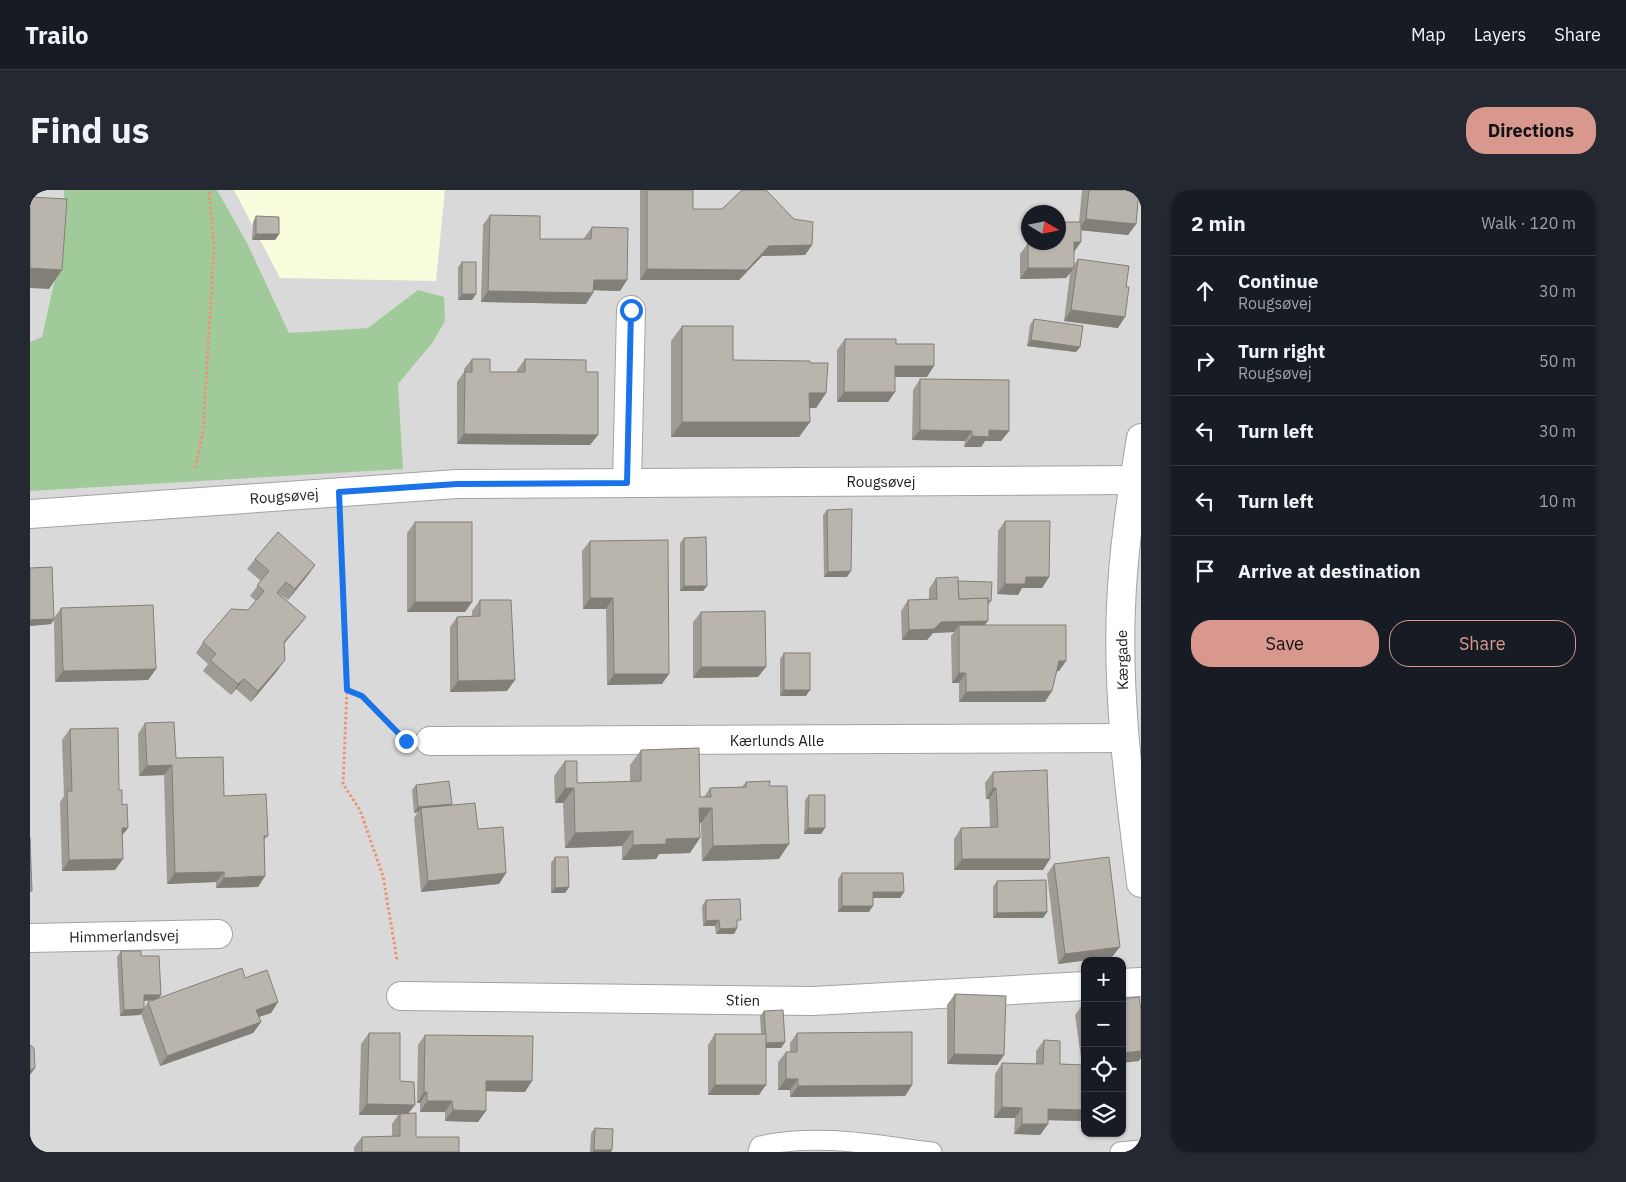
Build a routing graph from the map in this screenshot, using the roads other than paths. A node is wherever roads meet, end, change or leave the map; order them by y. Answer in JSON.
{"nodes":[{"id":1,"x":631,"y":310,"type":"dead end"},
{"id":2,"x":1141,"y":438,"type":"edge"},
{"id":3,"x":1134,"y":480,"type":"junction"},
{"id":4,"x":627,"y":483,"type":"junction"},
{"id":5,"x":30,"y":514,"type":"edge"},
{"id":6,"x":1124,"y":738,"type":"junction"},
{"id":7,"x":430,"y":741,"type":"dead end"},
{"id":8,"x":1141,"y":883,"type":"edge"},
{"id":9,"x":218,"y":934,"type":"dead end"},
{"id":10,"x":30,"y":938,"type":"edge"},
{"id":11,"x":1141,"y":982,"type":"edge"},
{"id":12,"x":1126,"y":984,"type":"edge"},
{"id":13,"x":1081,"y":986,"type":"edge"},
{"id":14,"x":401,"y":996,"type":"road end"},
{"id":15,"x":1141,"y":1150,"type":"edge"},
{"id":16,"x":758,"y":1152,"type":"edge"},
{"id":17,"x":932,"y":1152,"type":"edge"},
{"id":18,"x":1120,"y":1152,"type":"edge"}],
"edges":[{"from":1,"to":4,"type":"street"},
{"from":2,"to":3,"type":"street","name":"Kærgade"},
{"from":3,"to":4,"type":"street","name":"Rougsøvej"},
{"from":3,"to":6,"type":"street","name":"Kærgade"},
{"from":4,"to":5,"type":"street","name":"Rougsøvej"},
{"from":6,"to":7,"type":"street","name":"Kærlunds Alle"},
{"from":6,"to":8,"type":"street","name":"Kærgade"},
{"from":9,"to":10,"type":"street","name":"Himmerlandsvej"},
{"from":11,"to":12,"type":"street"},
{"from":13,"to":14,"type":"street","name":"Stien"},
{"from":15,"to":18,"type":"lane"},
{"from":16,"to":17,"type":"lane"}]}
